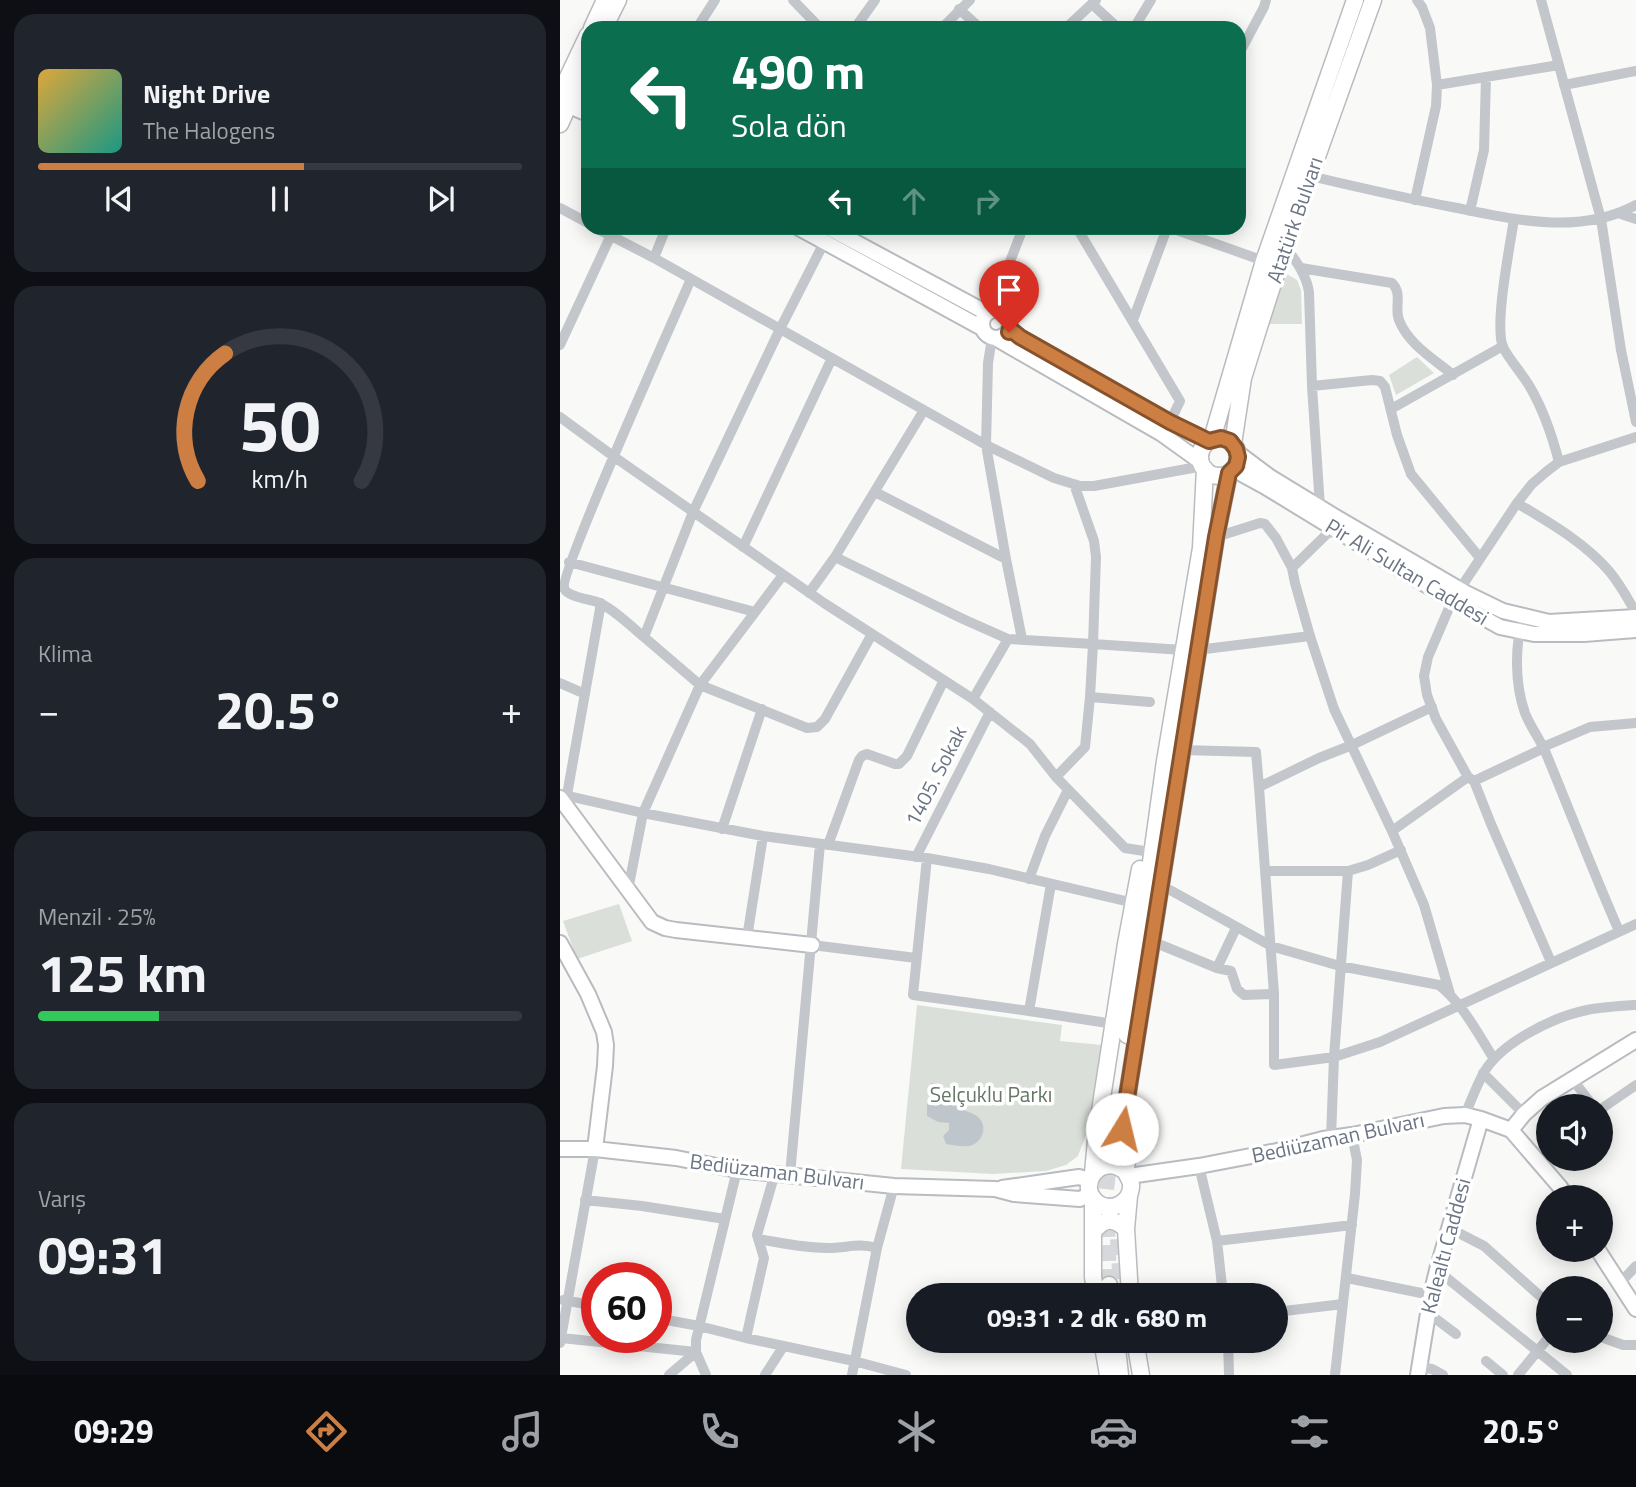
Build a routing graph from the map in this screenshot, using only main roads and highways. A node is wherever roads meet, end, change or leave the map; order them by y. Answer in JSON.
{"nodes":[{"id":1,"x":605,"y":0,"type":"edge"},
{"id":2,"x":618,"y":0,"type":"edge"},
{"id":3,"x":1355,"y":0,"type":"edge"},
{"id":4,"x":1373,"y":0,"type":"edge"},
{"id":5,"x":595,"y":21,"type":"edge"},
{"id":6,"x":608,"y":21,"type":"edge"},
{"id":7,"x":581,"y":51,"type":"edge"},
{"id":8,"x":581,"y":70,"type":"edge"},
{"id":9,"x":564,"y":91,"type":"edge"},
{"id":10,"x":581,"y":100,"type":"edge"},
{"id":11,"x":581,"y":107,"type":"edge"},
{"id":12,"x":560,"y":124,"type":"edge"},
{"id":13,"x":831,"y":235,"type":"edge"},
{"id":14,"x":832,"y":235,"type":"edge"},
{"id":15,"x":993,"y":312,"type":"junction"},
{"id":16,"x":1010,"y":329,"type":"junction"},
{"id":17,"x":990,"y":335,"type":"junction"},
{"id":18,"x":1211,"y":440,"type":"junction"},
{"id":19,"x":1233,"y":460,"type":"junction"},
{"id":20,"x":1203,"y":466,"type":"junction"},
{"id":21,"x":1636,"y":615,"type":"edge"},
{"id":22,"x":1521,"y":624,"type":"junction"},
{"id":23,"x":1636,"y":630,"type":"edge"},
{"id":24,"x":1190,"y":650,"type":"junction"},
{"id":25,"x":1175,"y":758,"type":"junction"},
{"id":26,"x":562,"y":796,"type":"edge"},
{"id":27,"x":560,"y":943,"type":"edge"},
{"id":28,"x":812,"y":945,"type":"road end"},
{"id":29,"x":1636,"y":1040,"type":"edge"},
{"id":30,"x":1481,"y":1119,"type":"junction"},
{"id":31,"x":1116,"y":1130,"type":"junction"},
{"id":32,"x":1511,"y":1130,"type":"junction"},
{"id":33,"x":560,"y":1149,"type":"edge"},
{"id":34,"x":595,"y":1149,"type":"junction"},
{"id":35,"x":1127,"y":1174,"type":"junction"},
{"id":36,"x":1558,"y":1185,"type":"edge"},
{"id":37,"x":1092,"y":1186,"type":"junction"},
{"id":38,"x":995,"y":1189,"type":"junction"},
{"id":39,"x":1129,"y":1196,"type":"junction"},
{"id":40,"x":1126,"y":1229,"type":"junction"},
{"id":41,"x":1093,"y":1231,"type":"junction"},
{"id":42,"x":1605,"y":1262,"type":"edge"},
{"id":43,"x":1102,"y":1283,"type":"edge"},
{"id":44,"x":1117,"y":1283,"type":"edge"},
{"id":45,"x":1636,"y":1309,"type":"edge"},
{"id":46,"x":1104,"y":1353,"type":"edge"},
{"id":47,"x":1117,"y":1353,"type":"edge"},
{"id":48,"x":1129,"y":1353,"type":"edge"},
{"id":49,"x":1137,"y":1353,"type":"edge"},
{"id":50,"x":1418,"y":1371,"type":"edge"},
{"id":51,"x":1108,"y":1375,"type":"edge"},
{"id":52,"x":1120,"y":1375,"type":"edge"},
{"id":53,"x":1132,"y":1375,"type":"edge"},
{"id":54,"x":1141,"y":1375,"type":"edge"}],
"edges":[{"from":1,"to":5,"type":"main road"},
{"from":2,"to":6,"type":"main road"},
{"from":3,"to":18,"type":"main road","name":"Atatürk Bulvarı"},
{"from":4,"to":19,"type":"main road","name":"Atatürk Bulvarı"},
{"from":7,"to":9,"type":"main road"},
{"from":8,"to":9,"type":"main road"},
{"from":9,"to":10,"type":"main road"},
{"from":9,"to":11,"type":"main road"},
{"from":9,"to":12,"type":"main road"},
{"from":13,"to":17,"type":"main road"},
{"from":14,"to":15,"type":"main road"},
{"from":15,"to":16,"type":"main road"},
{"from":15,"to":17,"type":"main road"},
{"from":16,"to":17,"type":"main road"},
{"from":16,"to":18,"type":"main road"},
{"from":17,"to":20,"type":"main road"},
{"from":18,"to":19,"type":"main road"},
{"from":18,"to":20,"type":"main road"},
{"from":19,"to":20,"type":"main road"},
{"from":19,"to":22,"type":"main road"},
{"from":19,"to":24,"type":"main road","name":"Atatürk Bulvarı"},
{"from":20,"to":24,"type":"main road","name":"Atatürk Bulvarı"},
{"from":21,"to":22,"type":"main road"},
{"from":22,"to":23,"type":"main road"},
{"from":24,"to":25,"type":"main road","name":"Atatürk Bulvarı"},
{"from":25,"to":31,"type":"main road","name":"Atatürk Bulvarı"},
{"from":25,"to":31,"type":"main road"},
{"from":25,"to":31,"type":"main road"},
{"from":26,"to":28,"type":"main road"},
{"from":27,"to":34,"type":"main road"},
{"from":29,"to":32,"type":"main road"},
{"from":30,"to":32,"type":"main road"},
{"from":30,"to":35,"type":"main road","name":"Bediüzaman Bulvarı"},
{"from":30,"to":50,"type":"main road","name":"Kalealtı Caddesi"},
{"from":31,"to":35,"type":"main road"},
{"from":31,"to":37,"type":"main road"},
{"from":32,"to":36,"type":"main road"},
{"from":33,"to":34,"type":"main road","name":"Bediüzaman Bulvarı"},
{"from":34,"to":38,"type":"main road","name":"Bediüzaman Bulvarı"},
{"from":35,"to":37,"type":"main road"},
{"from":35,"to":39,"type":"main road"},
{"from":37,"to":38,"type":"main road"},
{"from":37,"to":38,"type":"main road"},
{"from":37,"to":39,"type":"main road"},
{"from":37,"to":41,"type":"main road"},
{"from":39,"to":40,"type":"main road"},
{"from":40,"to":41,"type":"main road"},
{"from":40,"to":44,"type":"main road"},
{"from":41,"to":43,"type":"main road"},
{"from":42,"to":45,"type":"main road"},
{"from":46,"to":51,"type":"main road"},
{"from":47,"to":52,"type":"main road"},
{"from":48,"to":53,"type":"main road"},
{"from":49,"to":54,"type":"main road"}]}
